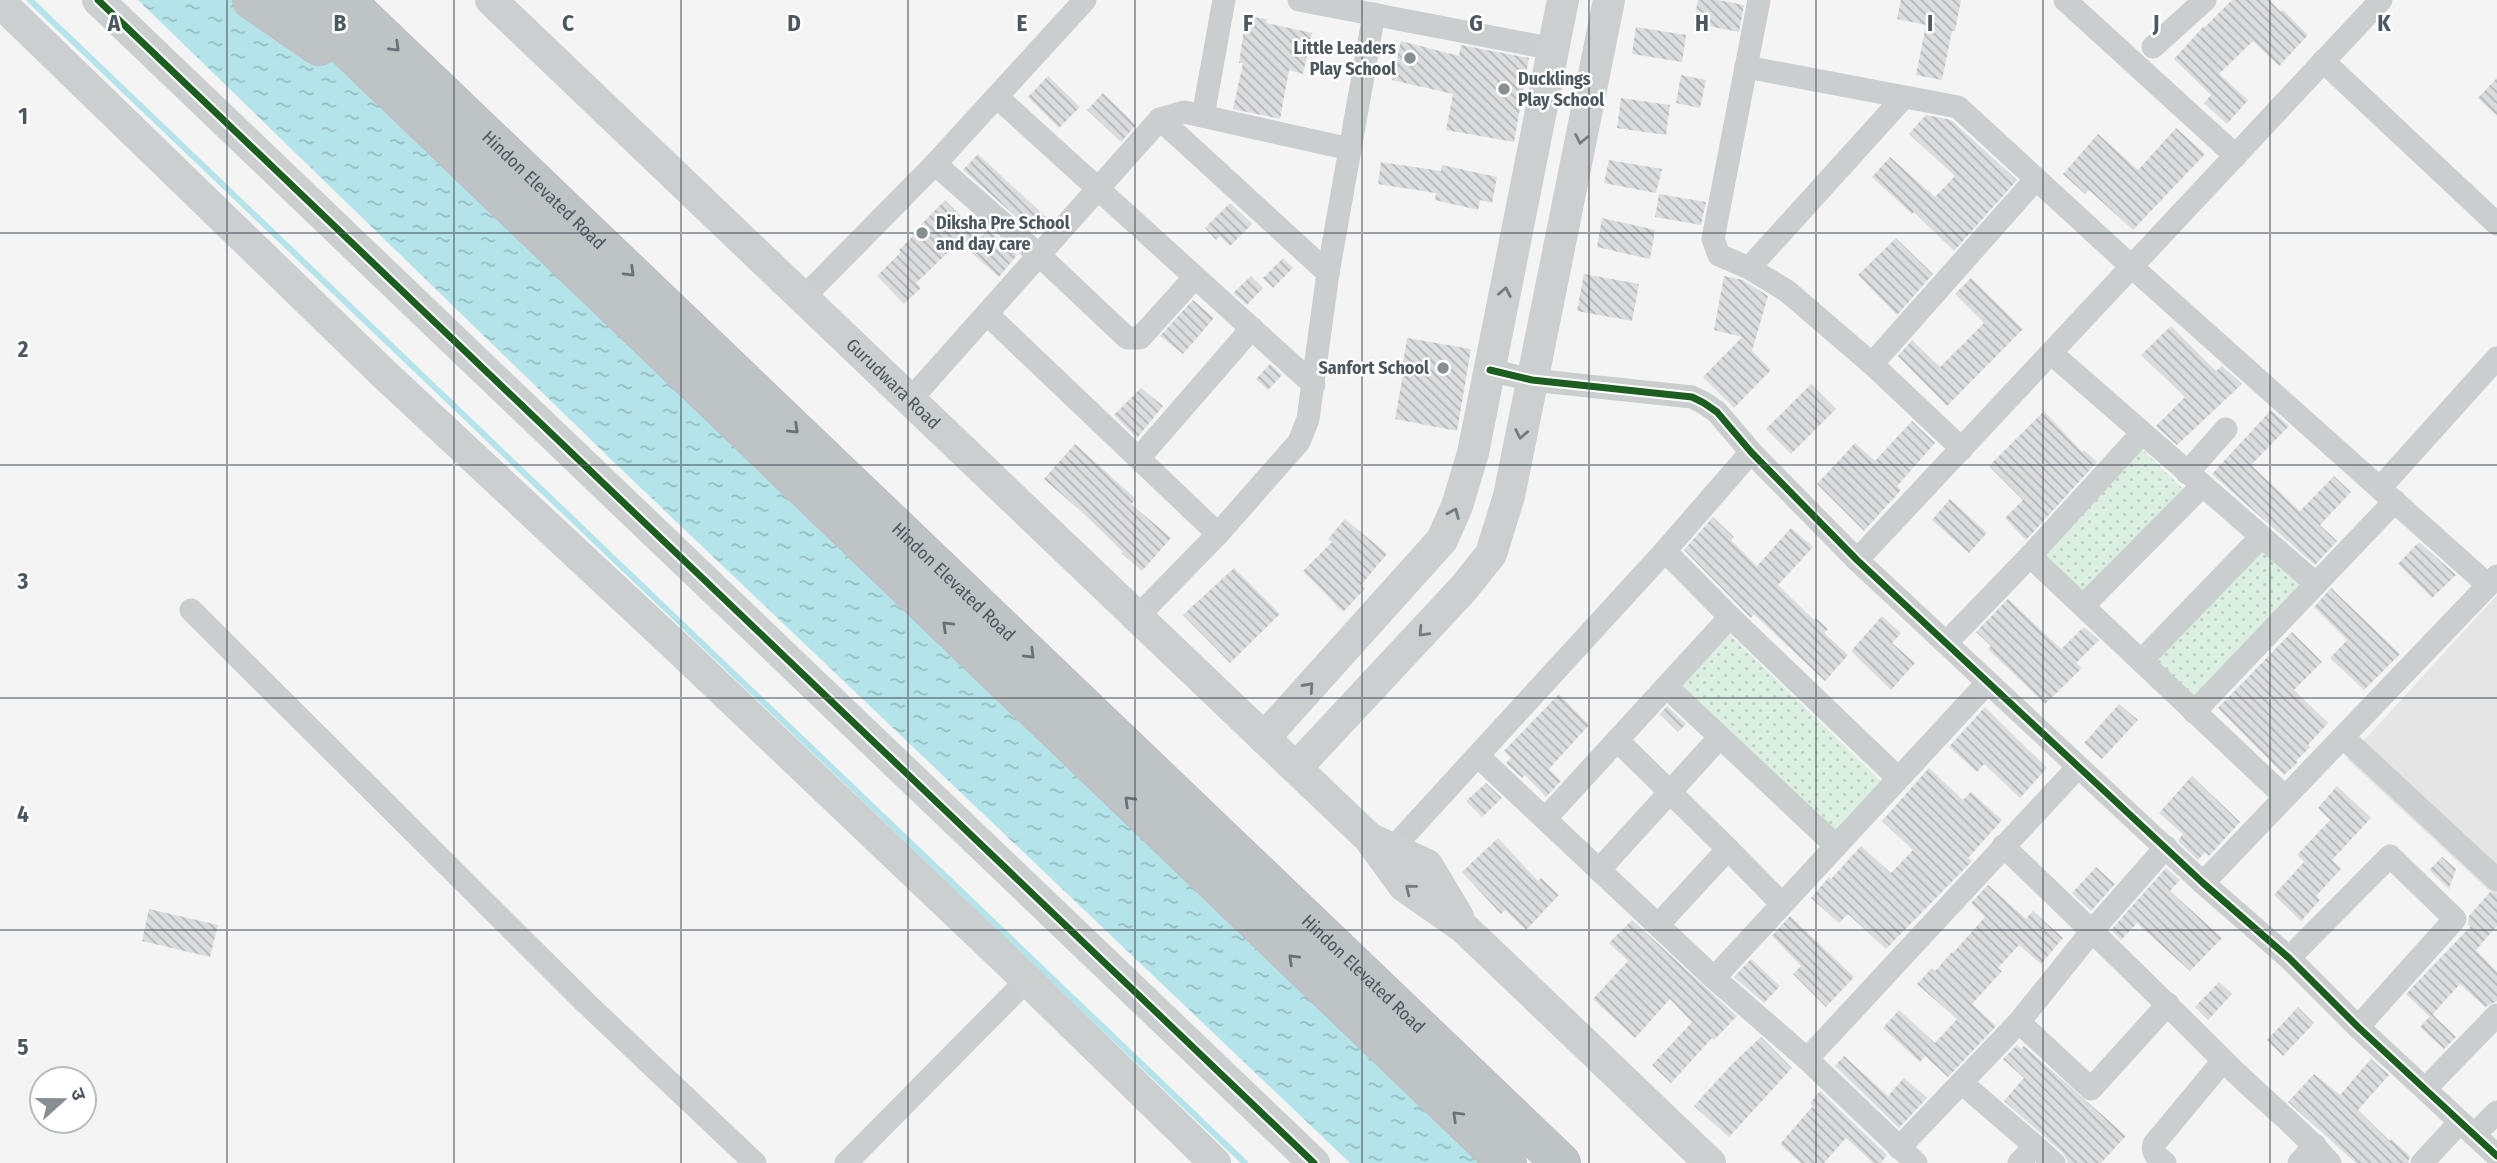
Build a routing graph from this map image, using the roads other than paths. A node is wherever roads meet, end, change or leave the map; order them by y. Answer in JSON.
{"nodes":[{"id":1,"x":98,"y":0,"type":"edge"},
{"id":2,"x":252,"y":0,"type":"edge"},
{"id":3,"x":297,"y":0,"type":"edge"},
{"id":4,"x":345,"y":0,"type":"edge"},
{"id":5,"x":1085,"y":0,"type":"edge"},
{"id":6,"x":1224,"y":0,"type":"edge"},
{"id":7,"x":1298,"y":0,"type":"edge"},
{"id":8,"x":1563,"y":0,"type":"edge"},
{"id":9,"x":1609,"y":0,"type":"edge"},
{"id":10,"x":1759,"y":0,"type":"edge"},
{"id":11,"x":2064,"y":0,"type":"edge"},
{"id":12,"x":2205,"y":0,"type":"edge"},
{"id":13,"x":2381,"y":0,"type":"edge"},
{"id":14,"x":0,"y":2,"type":"edge"},
{"id":15,"x":506,"y":5,"type":"edge"},
{"id":16,"x":1374,"y":15,"type":"junction"},
{"id":17,"x":2153,"y":47,"type":"dead end"},
{"id":18,"x":1554,"y":50,"type":"junction"},
{"id":19,"x":2323,"y":61,"type":"junction"},
{"id":20,"x":1746,"y":67,"type":"junction"},
{"id":21,"x":997,"y":96,"type":"junction"},
{"id":22,"x":1903,"y":97,"type":"junction"},
{"id":23,"x":403,"y":102,"type":"junction"},
{"id":24,"x":1203,"y":116,"type":"junction"},
{"id":25,"x":1160,"y":119,"type":"junction"},
{"id":26,"x":1350,"y":149,"type":"junction"},
{"id":27,"x":2236,"y":156,"type":"junction"},
{"id":28,"x":935,"y":164,"type":"junction"},
{"id":29,"x":2036,"y":180,"type":"junction"},
{"id":30,"x":1099,"y":189,"type":"junction"},
{"id":31,"x":2497,"y":224,"type":"edge"},
{"id":32,"x":1039,"y":256,"type":"junction"},
{"id":33,"x":2132,"y":267,"type":"junction"},
{"id":34,"x":1749,"y":268,"type":"junction"},
{"id":35,"x":1328,"y":274,"type":"junction"},
{"id":36,"x":1195,"y":277,"type":"junction"},
{"id":37,"x":803,"y":298,"type":"junction"},
{"id":38,"x":987,"y":314,"type":"junction"},
{"id":39,"x":1252,"y":328,"type":"junction"},
{"id":40,"x":2051,"y":353,"type":"junction"},
{"id":41,"x":2497,"y":358,"type":"edge"},
{"id":42,"x":1872,"y":364,"type":"junction"},
{"id":43,"x":1490,"y":370,"type":"junction"},
{"id":44,"x":1532,"y":380,"type":"junction"},
{"id":45,"x":1314,"y":385,"type":"junction"},
{"id":46,"x":910,"y":400,"type":"junction"},
{"id":47,"x":2226,"y":429,"type":"dead end"},
{"id":48,"x":2142,"y":433,"type":"junction"},
{"id":49,"x":1962,"y":449,"type":"junction"},
{"id":50,"x":1751,"y":452,"type":"junction"},
{"id":51,"x":1139,"y":458,"type":"junction"},
{"id":52,"x":2195,"y":479,"type":"junction"},
{"id":53,"x":2387,"y":495,"type":"junction"},
{"id":54,"x":1218,"y":534,"type":"junction"},
{"id":55,"x":2261,"y":537,"type":"junction"},
{"id":56,"x":1665,"y":551,"type":"junction"},
{"id":57,"x":2030,"y":556,"type":"junction"},
{"id":58,"x":1857,"y":560,"type":"junction"},
{"id":59,"x":2493,"y":580,"type":"edge"},
{"id":60,"x":2316,"y":584,"type":"junction"},
{"id":61,"x":2083,"y":606,"type":"junction"},
{"id":62,"x":191,"y":610,"type":"dead end"},
{"id":63,"x":1138,"y":617,"type":"junction"},
{"id":64,"x":1730,"y":617,"type":"junction"},
{"id":65,"x":1946,"y":643,"type":"junction"},
{"id":66,"x":2141,"y":662,"type":"junction"},
{"id":67,"x":1988,"y":682,"type":"junction"},
{"id":68,"x":1667,"y":687,"type":"junction"},
{"id":69,"x":2194,"y":712,"type":"junction"},
{"id":70,"x":1720,"y":737,"type":"junction"},
{"id":71,"x":2344,"y":737,"type":"junction"},
{"id":72,"x":1264,"y":738,"type":"junction"},
{"id":73,"x":1616,"y":740,"type":"junction"},
{"id":74,"x":1478,"y":755,"type":"junction"},
{"id":75,"x":2078,"y":766,"type":"junction"},
{"id":76,"x":1296,"y":768,"type":"junction"},
{"id":77,"x":1898,"y":778,"type":"junction"},
{"id":78,"x":1669,"y":792,"type":"junction"},
{"id":79,"x":2286,"y":797,"type":"junction"},
{"id":80,"x":1545,"y":819,"type":"junction"},
{"id":81,"x":1380,"y":844,"type":"junction"},
{"id":82,"x":1836,"y":846,"type":"junction"},
{"id":83,"x":2003,"y":846,"type":"junction"},
{"id":84,"x":2166,"y":847,"type":"junction"},
{"id":85,"x":1728,"y":849,"type":"junction"},
{"id":86,"x":1599,"y":870,"type":"junction"},
{"id":87,"x":2497,"y":880,"type":"edge"},
{"id":88,"x":2203,"y":883,"type":"junction"},
{"id":89,"x":1782,"y":904,"type":"junction"},
{"id":90,"x":1658,"y":925,"type":"junction"},
{"id":91,"x":2092,"y":931,"type":"junction"},
{"id":92,"x":2289,"y":958,"type":"junction"},
{"id":93,"x":1714,"y":978,"type":"junction"},
{"id":94,"x":1027,"y":980,"type":"junction"},
{"id":95,"x":2168,"y":1004,"type":"junction"},
{"id":96,"x":2497,"y":1015,"type":"edge"},
{"id":97,"x":2019,"y":1022,"type":"junction"},
{"id":98,"x":2358,"y":1027,"type":"junction"},
{"id":99,"x":1807,"y":1059,"type":"junction"},
{"id":100,"x":2223,"y":1060,"type":"junction"},
{"id":101,"x":1963,"y":1084,"type":"junction"},
{"id":102,"x":2425,"y":1089,"type":"junction"},
{"id":103,"x":2497,"y":1112,"type":"edge"},
{"id":104,"x":2467,"y":1129,"type":"junction"},
{"id":105,"x":2315,"y":1145,"type":"junction"},
{"id":106,"x":2035,"y":1146,"type":"junction"},
{"id":107,"x":1908,"y":1155,"type":"edge"},
{"id":108,"x":2497,"y":1156,"type":"edge"},
{"id":109,"x":755,"y":1163,"type":"edge"},
{"id":110,"x":846,"y":1163,"type":"edge"},
{"id":111,"x":1215,"y":1163,"type":"edge"},
{"id":112,"x":1314,"y":1163,"type":"edge"},
{"id":113,"x":1507,"y":1163,"type":"edge"},
{"id":114,"x":1561,"y":1163,"type":"edge"},
{"id":115,"x":1710,"y":1163,"type":"edge"},
{"id":116,"x":2019,"y":1163,"type":"edge"},
{"id":117,"x":2054,"y":1163,"type":"edge"},
{"id":118,"x":2165,"y":1163,"type":"edge"},
{"id":119,"x":2300,"y":1163,"type":"edge"},
{"id":120,"x":2330,"y":1163,"type":"edge"},
{"id":121,"x":2422,"y":1163,"type":"edge"}],
"edges":[{"from":1,"to":112,"type":"street"},
{"from":2,"to":23,"type":"highway"},
{"from":3,"to":23,"type":"highway","name":"Hindon Elevated Road"},
{"from":4,"to":114,"type":"highway","name":"Hindon Elevated Road","one_way":true},
{"from":5,"to":21,"type":"street"},
{"from":6,"to":24,"type":"street"},
{"from":7,"to":16,"type":"street"},
{"from":8,"to":18,"type":"street"},
{"from":9,"to":44,"type":"street","one_way":true},
{"from":10,"to":20,"type":"street"},
{"from":11,"to":27,"type":"street"},
{"from":12,"to":17,"type":"street"},
{"from":13,"to":19,"type":"street"},
{"from":14,"to":94,"type":"street"},
{"from":15,"to":37,"type":"street","name":"Gurudwara Road"},
{"from":16,"to":18,"type":"street"},
{"from":16,"to":26,"type":"street"},
{"from":43,"to":18,"type":"street","one_way":true},
{"from":19,"to":27,"type":"street"},
{"from":19,"to":31,"type":"street"},
{"from":20,"to":22,"type":"street"},
{"from":20,"to":34,"type":"street"},
{"from":21,"to":28,"type":"street"},
{"from":21,"to":30,"type":"street"},
{"from":22,"to":29,"type":"street"},
{"from":22,"to":34,"type":"street"},
{"from":113,"to":23,"type":"highway","name":"Hindon Elevated Road","one_way":true},
{"from":24,"to":25,"type":"street"},
{"from":24,"to":26,"type":"street"},
{"from":25,"to":30,"type":"street"},
{"from":25,"to":35,"type":"street"},
{"from":26,"to":35,"type":"street"},
{"from":27,"to":33,"type":"street"},
{"from":28,"to":32,"type":"street"},
{"from":28,"to":37,"type":"street"},
{"from":29,"to":33,"type":"street"},
{"from":29,"to":42,"type":"street"},
{"from":30,"to":32,"type":"street"},
{"from":30,"to":36,"type":"street"},
{"from":32,"to":36,"type":"street"},
{"from":32,"to":38,"type":"street"},
{"from":33,"to":40,"type":"street"},
{"from":33,"to":53,"type":"street"},
{"from":34,"to":42,"type":"street"},
{"from":35,"to":45,"type":"street"},
{"from":36,"to":39,"type":"street"},
{"from":37,"to":46,"type":"street","name":"Gurudwara Road"},
{"from":38,"to":46,"type":"street"},
{"from":38,"to":51,"type":"street"},
{"from":39,"to":45,"type":"street"},
{"from":39,"to":51,"type":"street"},
{"from":40,"to":48,"type":"street"},
{"from":40,"to":49,"type":"street"},
{"from":41,"to":53,"type":"street"},
{"from":42,"to":49,"type":"street"},
{"from":43,"to":44,"type":"street"},
{"from":72,"to":43,"type":"street","one_way":true},
{"from":44,"to":50,"type":"street"},
{"from":44,"to":76,"type":"street","one_way":true},
{"from":45,"to":54,"type":"street"},
{"from":46,"to":63,"type":"street","name":"Gurudwara Road"},
{"from":47,"to":52,"type":"street"},
{"from":48,"to":52,"type":"street"},
{"from":48,"to":57,"type":"street"},
{"from":49,"to":58,"type":"street"},
{"from":50,"to":56,"type":"street"},
{"from":50,"to":58,"type":"street"},
{"from":51,"to":54,"type":"street"},
{"from":52,"to":55,"type":"street"},
{"from":52,"to":61,"type":"street"},
{"from":53,"to":59,"type":"street"},
{"from":53,"to":60,"type":"street"},
{"from":54,"to":63,"type":"street"},
{"from":55,"to":60,"type":"street"},
{"from":55,"to":66,"type":"street"},
{"from":56,"to":64,"type":"street"},
{"from":56,"to":74,"type":"street"},
{"from":57,"to":61,"type":"street"},
{"from":57,"to":65,"type":"street"},
{"from":58,"to":65,"type":"street"},
{"from":59,"to":71,"type":"street"},
{"from":60,"to":69,"type":"street"},
{"from":61,"to":66,"type":"street"},
{"from":62,"to":109,"type":"street"},
{"from":63,"to":72,"type":"street","name":"Gurudwara Road"},
{"from":64,"to":68,"type":"street"},
{"from":64,"to":77,"type":"street"},
{"from":65,"to":67,"type":"street"},
{"from":66,"to":69,"type":"street"},
{"from":67,"to":75,"type":"street"},
{"from":67,"to":77,"type":"street"},
{"from":68,"to":70,"type":"street"},
{"from":68,"to":73,"type":"street"},
{"from":69,"to":79,"type":"street"},
{"from":70,"to":78,"type":"street"},
{"from":70,"to":82,"type":"street"},
{"from":71,"to":79,"type":"street"},
{"from":71,"to":87,"type":"street"},
{"from":72,"to":76,"type":"street","name":"Gurudwara Road"},
{"from":73,"to":78,"type":"street"},
{"from":73,"to":80,"type":"street"},
{"from":74,"to":80,"type":"street"},
{"from":74,"to":81,"type":"street"},
{"from":75,"to":83,"type":"street"},
{"from":75,"to":84,"type":"street"},
{"from":76,"to":81,"type":"street","name":"Gurudwara Road"},
{"from":77,"to":82,"type":"street"},
{"from":78,"to":85,"type":"street"},
{"from":78,"to":86,"type":"street"},
{"from":79,"to":88,"type":"street"},
{"from":80,"to":86,"type":"street"},
{"from":81,"to":115,"type":"street","name":"Gurudwara Road"},
{"from":82,"to":89,"type":"street"},
{"from":83,"to":91,"type":"street"},
{"from":83,"to":99,"type":"street"},
{"from":84,"to":88,"type":"street"},
{"from":84,"to":91,"type":"street"},
{"from":85,"to":89,"type":"street"},
{"from":85,"to":90,"type":"street"},
{"from":86,"to":90,"type":"street"},
{"from":88,"to":92,"type":"street"},
{"from":89,"to":93,"type":"street"},
{"from":90,"to":93,"type":"street"},
{"from":91,"to":95,"type":"street"},
{"from":91,"to":97,"type":"street"},
{"from":92,"to":98,"type":"street"},
{"from":92,"to":98,"type":"street"},
{"from":93,"to":99,"type":"street"},
{"from":94,"to":110,"type":"street"},
{"from":94,"to":111,"type":"street"},
{"from":95,"to":97,"type":"street"},
{"from":95,"to":100,"type":"street"},
{"from":96,"to":102,"type":"street"},
{"from":97,"to":101,"type":"street"},
{"from":98,"to":102,"type":"street"},
{"from":99,"to":107,"type":"street"},
{"from":100,"to":105,"type":"street"},
{"from":100,"to":118,"type":"street"},
{"from":101,"to":106,"type":"street"},
{"from":101,"to":107,"type":"street"},
{"from":102,"to":104,"type":"street"},
{"from":103,"to":104,"type":"street"},
{"from":104,"to":108,"type":"street"},
{"from":104,"to":121,"type":"street"},
{"from":105,"to":119,"type":"street"},
{"from":105,"to":120,"type":"street"},
{"from":106,"to":116,"type":"street"},
{"from":106,"to":117,"type":"street"}]}
